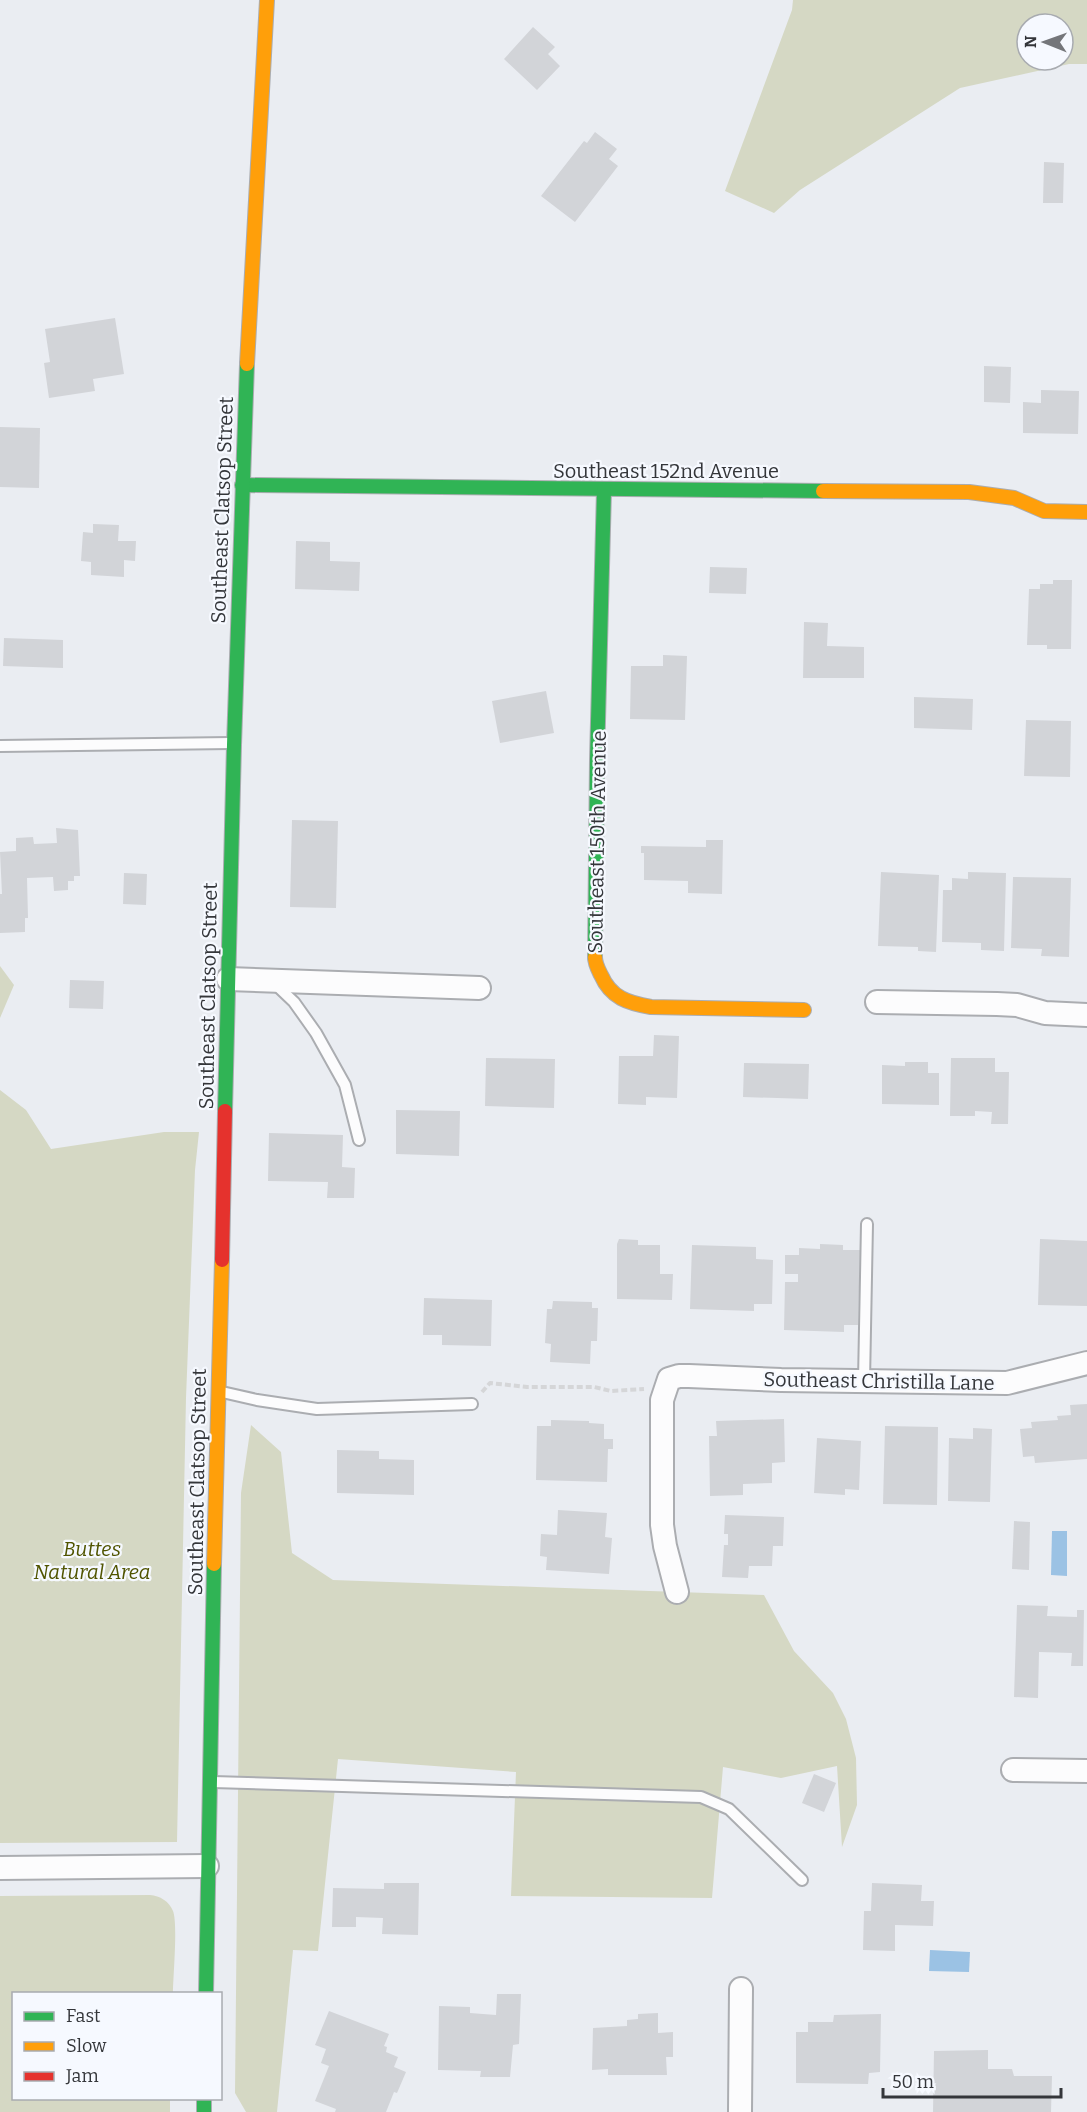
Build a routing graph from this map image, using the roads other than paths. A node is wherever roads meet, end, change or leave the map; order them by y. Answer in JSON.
{"nodes":[{"id":1,"x":267,"y":0,"type":"edge"},
{"id":2,"x":242,"y":485,"type":"junction"},
{"id":3,"x":604,"y":490,"type":"junction"},
{"id":4,"x":1087,"y":512,"type":"edge"},
{"id":5,"x":235,"y":743,"type":"junction"},
{"id":6,"x":0,"y":746,"type":"edge"},
{"id":7,"x":228,"y":980,"type":"junction"},
{"id":8,"x":270,"y":980,"type":"junction"},
{"id":9,"x":479,"y":988,"type":"dead end"},
{"id":10,"x":877,"y":1002,"type":"dead end"},
{"id":11,"x":804,"y":1010,"type":"dead end"},
{"id":12,"x":1087,"y":1015,"type":"edge"},
{"id":13,"x":359,"y":1140,"type":"dead end"},
{"id":14,"x":867,"y":1224,"type":"dead end"},
{"id":15,"x":1087,"y":1363,"type":"edge"},
{"id":16,"x":864,"y":1381,"type":"junction"},
{"id":17,"x":218,"y":1391,"type":"junction"},
{"id":18,"x":472,"y":1404,"type":"road end"},
{"id":19,"x":677,"y":1592,"type":"dead end"},
{"id":20,"x":1012,"y":1770,"type":"dead end"},
{"id":21,"x":1087,"y":1771,"type":"edge"},
{"id":22,"x":209,"y":1782,"type":"junction"},
{"id":23,"x":207,"y":1866,"type":"junction"},
{"id":24,"x":0,"y":1868,"type":"edge"},
{"id":25,"x":802,"y":1880,"type":"dead end"},
{"id":26,"x":741,"y":1989,"type":"dead end"},
{"id":27,"x":206,"y":1992,"type":"edge"},
{"id":28,"x":740,"y":2112,"type":"edge"}],
"edges":[{"from":1,"to":2,"type":"street","name":"Southeast Clatsop Street"},
{"from":2,"to":3,"type":"street","name":"Southeast 152nd Avenue"},
{"from":2,"to":5,"type":"street","name":"Southeast Clatsop Street"},
{"from":3,"to":4,"type":"street","name":"Southeast 152nd Avenue"},
{"from":3,"to":11,"type":"street","name":"Southeast 150th Avenue"},
{"from":5,"to":6,"type":"lane"},
{"from":5,"to":7,"type":"street","name":"Southeast Clatsop Street"},
{"from":7,"to":8,"type":"street"},
{"from":7,"to":17,"type":"street","name":"Southeast Clatsop Street"},
{"from":8,"to":9,"type":"street"},
{"from":8,"to":13,"type":"lane"},
{"from":10,"to":12,"type":"street"},
{"from":14,"to":16,"type":"lane"},
{"from":15,"to":16,"type":"street","name":"Southeast Christilla Lane"},
{"from":16,"to":19,"type":"street","name":"Southeast Christilla Lane"},
{"from":17,"to":18,"type":"lane"},
{"from":17,"to":22,"type":"street","name":"Southeast Clatsop Street"},
{"from":20,"to":21,"type":"street"},
{"from":22,"to":23,"type":"street","name":"Southeast Clatsop Street"},
{"from":22,"to":25,"type":"lane"},
{"from":23,"to":24,"type":"street"},
{"from":23,"to":27,"type":"street","name":"Southeast Clatsop Street"},
{"from":26,"to":28,"type":"street"}]}
